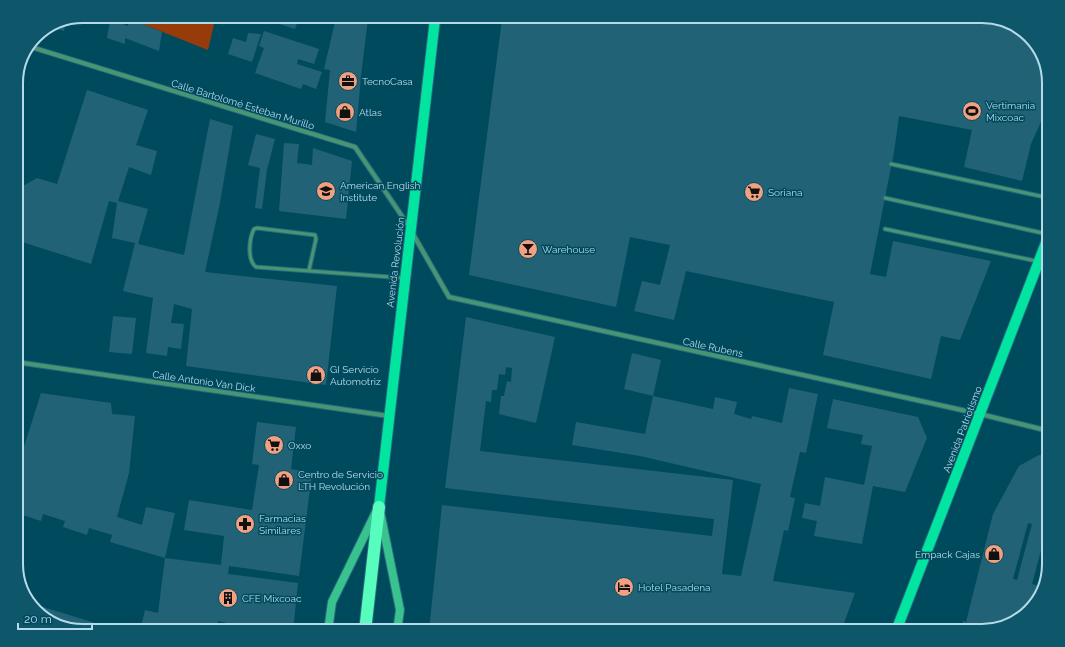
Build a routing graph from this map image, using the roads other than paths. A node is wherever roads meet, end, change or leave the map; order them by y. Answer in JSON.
{"nodes":[{"id":1,"x":434,"y":23,"type":"edge"},
{"id":2,"x":35,"y":48,"type":"edge"},
{"id":3,"x":891,"y":164,"type":"dead end"},
{"id":4,"x":1042,"y":196,"type":"edge"},
{"id":5,"x":885,"y":198,"type":"dead end"},
{"id":6,"x":885,"y":229,"type":"dead end"},
{"id":7,"x":411,"y":230,"type":"junction"},
{"id":8,"x":1042,"y":233,"type":"edge"},
{"id":9,"x":1042,"y":254,"type":"edge"},
{"id":10,"x":1039,"y":262,"type":"junction"},
{"id":11,"x":309,"y":270,"type":"junction"},
{"id":12,"x":405,"y":278,"type":"junction"},
{"id":13,"x":23,"y":363,"type":"edge"},
{"id":14,"x":980,"y":414,"type":"junction"},
{"id":15,"x":389,"y":416,"type":"junction"},
{"id":16,"x":1042,"y":429,"type":"edge"},
{"id":17,"x":379,"y":507,"type":"junction"},
{"id":18,"x":329,"y":624,"type":"edge"},
{"id":19,"x":366,"y":624,"type":"edge"},
{"id":20,"x":398,"y":624,"type":"edge"},
{"id":21,"x":899,"y":624,"type":"edge"}],
"edges":[{"from":1,"to":7,"type":"main road","name":"Avenida Revolución"},
{"from":2,"to":7,"type":"street","name":"Calle Bartolomé Esteban Murillo"},
{"from":3,"to":4,"type":"lane"},
{"from":5,"to":8,"type":"lane"},
{"from":6,"to":10,"type":"lane"},
{"from":7,"to":12,"type":"main road","name":"Avenida Revolución"},
{"from":7,"to":14,"type":"street","name":"Calle Rubens"},
{"from":9,"to":10,"type":"main road","name":"Avenida Patriotismo"},
{"from":10,"to":14,"type":"main road","name":"Avenida Patriotismo"},
{"from":11,"to":11,"type":"lane"},
{"from":11,"to":12,"type":"lane"},
{"from":12,"to":15,"type":"main road","name":"Avenida Revolución"},
{"from":13,"to":15,"type":"street","name":"Calle Antonio Van Dick"},
{"from":14,"to":16,"type":"street","name":"Calle Rubens"},
{"from":14,"to":21,"type":"main road","name":"Avenida Patriotismo"},
{"from":15,"to":17,"type":"main road","name":"Avenida Revolución"},
{"from":17,"to":18,"type":"main road","name":"Avenida Revolución"},
{"from":17,"to":19,"type":"highway"},
{"from":17,"to":20,"type":"main road","name":"Avenida Revolución"}]}
